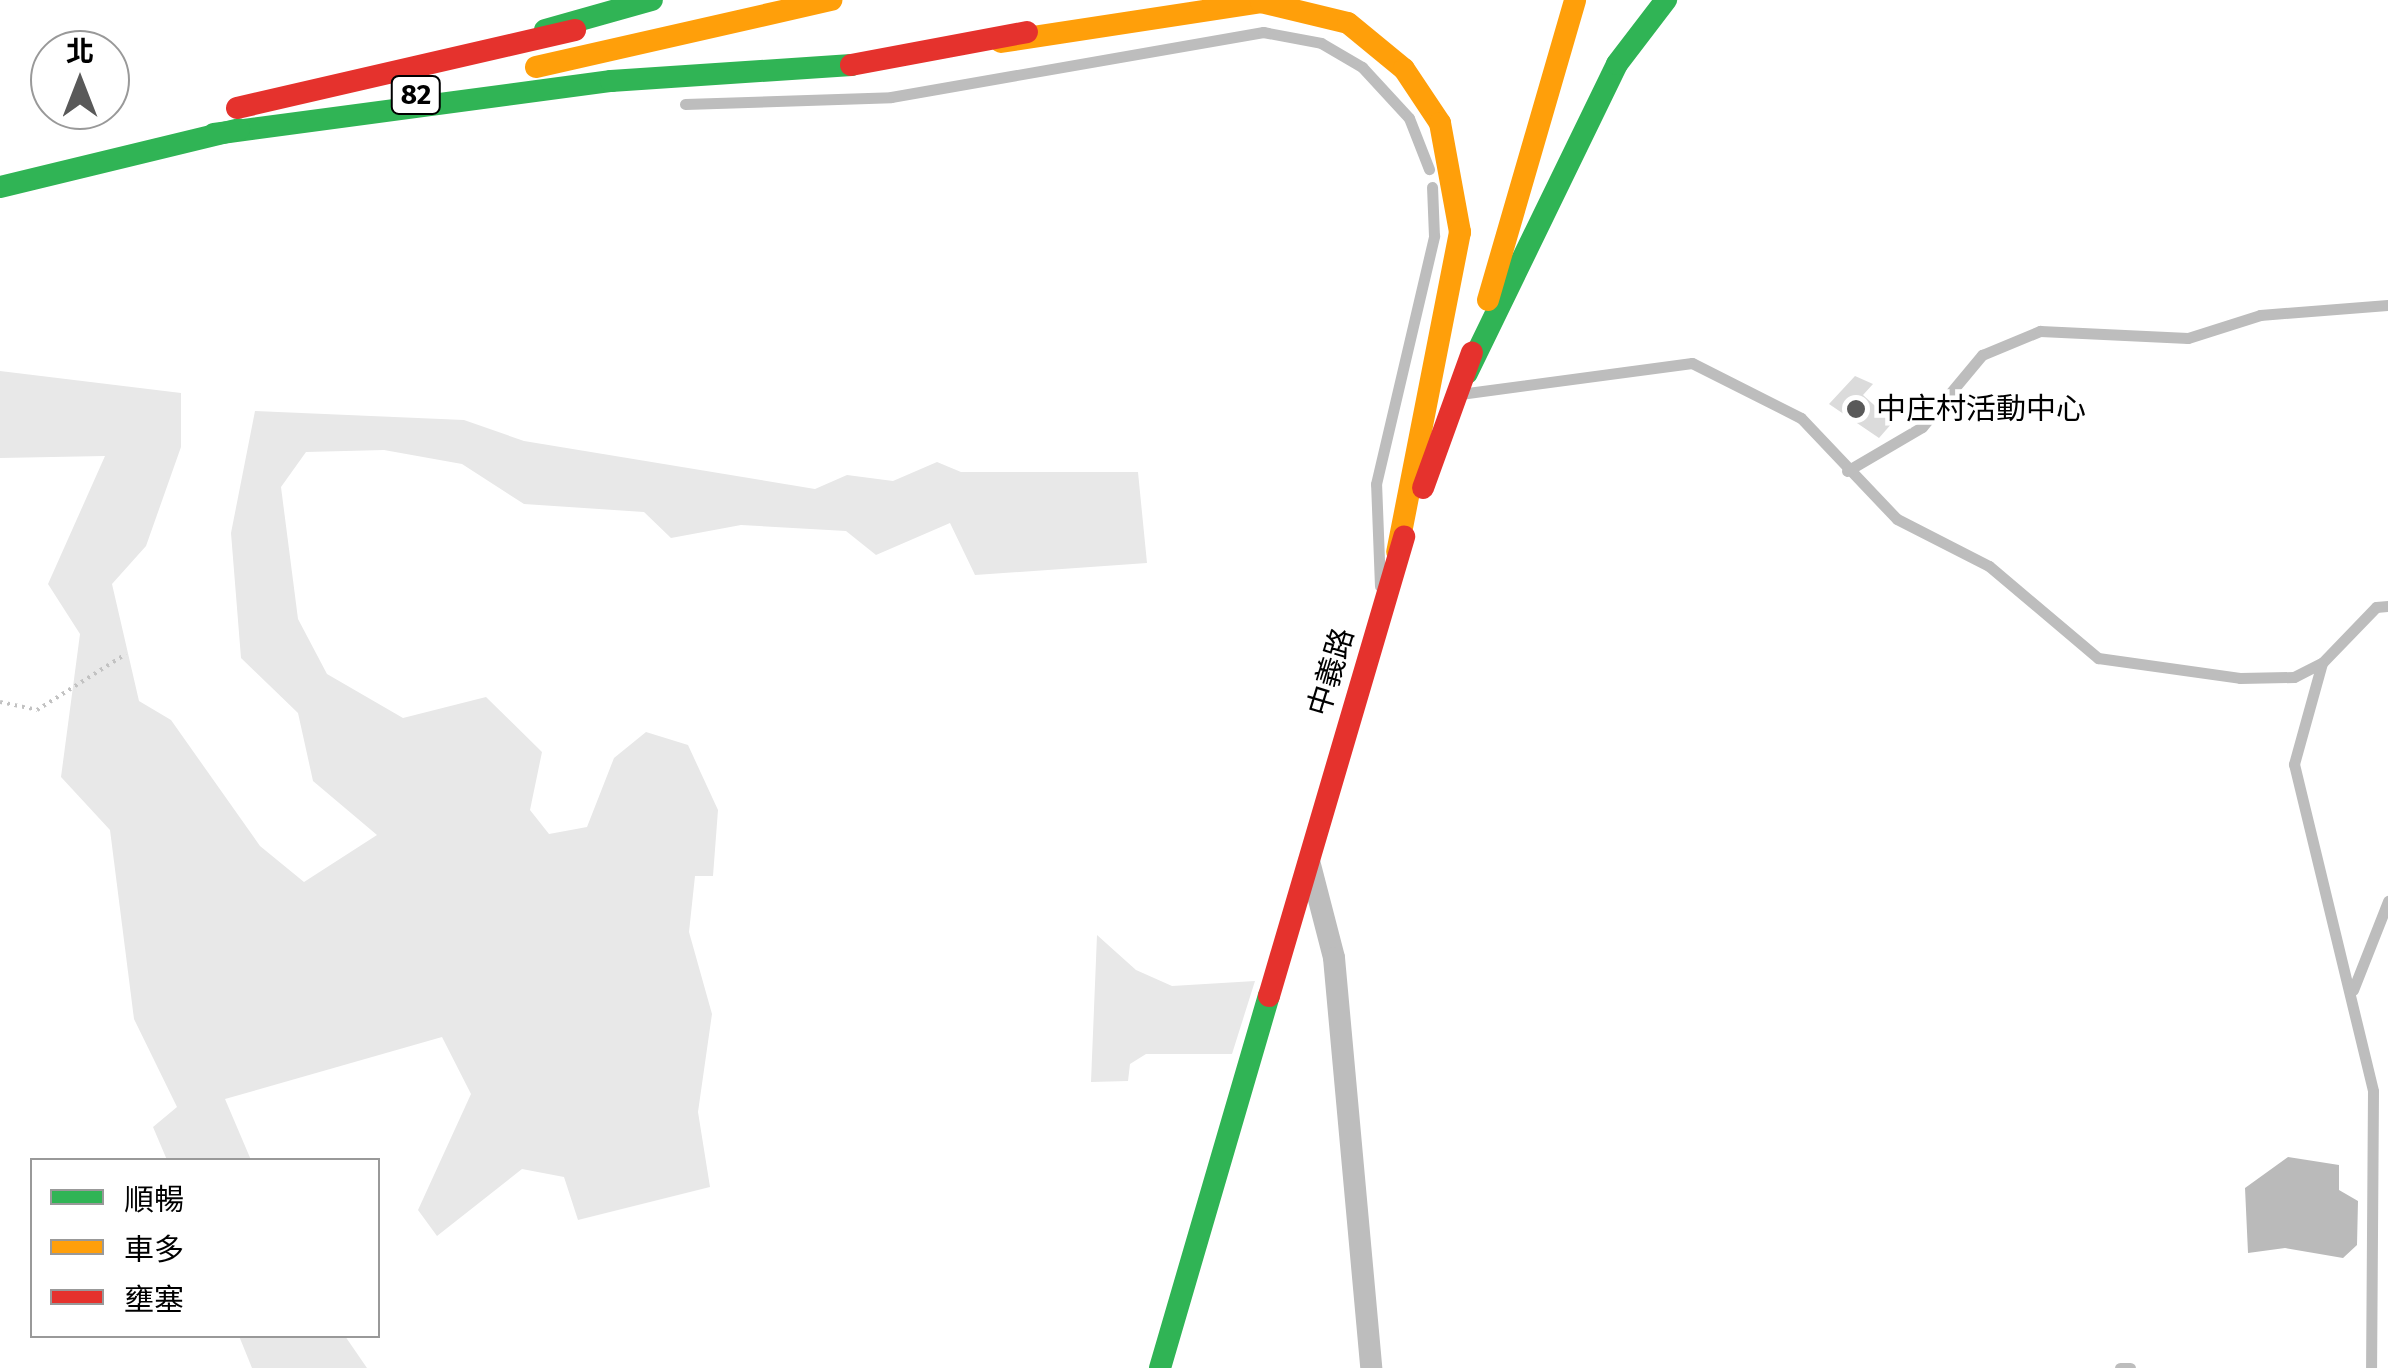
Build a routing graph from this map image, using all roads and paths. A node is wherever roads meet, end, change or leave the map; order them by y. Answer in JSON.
{"nodes":[{"id":1,"x":652,"y":0,"type":"edge"},
{"id":2,"x":832,"y":0,"type":"edge"},
{"id":3,"x":1116,"y":0,"type":"edge"},
{"id":4,"x":1575,"y":0,"type":"edge"},
{"id":5,"x":1666,"y":0,"type":"edge"},
{"id":6,"x":686,"y":4,"type":"dead end"},
{"id":7,"x":1002,"y":42,"type":"junction"},
{"id":8,"x":415,"y":67,"type":"junction"},
{"id":9,"x":686,"y":104,"type":"dead end"},
{"id":10,"x":214,"y":134,"type":"junction"},
{"id":11,"x":0,"y":162,"type":"edge"},
{"id":12,"x":0,"y":187,"type":"edge"},
{"id":13,"x":2388,"y":305,"type":"edge"},
{"id":14,"x":1463,"y":383,"type":"junction"},
{"id":15,"x":1432,"y":387,"type":"junction"},
{"id":16,"x":1847,"y":471,"type":"junction"},
{"id":17,"x":1397,"y":552,"type":"junction"},
{"id":18,"x":1384,"y":604,"type":"junction"},
{"id":19,"x":2388,"y":606,"type":"edge"},
{"id":20,"x":126,"y":654,"type":"dead end"},
{"id":21,"x":2322,"y":663,"type":"junction"},
{"id":22,"x":0,"y":702,"type":"edge"},
{"id":23,"x":1308,"y":856,"type":"junction"},
{"id":24,"x":2388,"y":901,"type":"edge"},
{"id":25,"x":2353,"y":990,"type":"junction"},
{"id":26,"x":1160,"y":1368,"type":"edge"},
{"id":27,"x":1371,"y":1368,"type":"edge"},
{"id":28,"x":2120,"y":1368,"type":"edge"},
{"id":29,"x":2130,"y":1368,"type":"edge"},
{"id":30,"x":2370,"y":1368,"type":"edge"}],
"edges":[{"from":1,"to":8,"type":"main road"},
{"from":2,"to":10,"type":"main road","number":"82"},
{"from":3,"to":7,"type":"main road"},
{"from":4,"to":14,"type":"main road","name":"中義路"},
{"from":5,"to":14,"type":"main road"},
{"from":6,"to":8,"type":"main road","number":"82"},
{"from":7,"to":10,"type":"main road"},
{"from":7,"to":15,"type":"main road"},
{"from":8,"to":11,"type":"main road","number":"82"},
{"from":9,"to":18,"type":"lane"},
{"from":10,"to":12,"type":"main road","number":"82"},
{"from":13,"to":16,"type":"lane"},
{"from":14,"to":15,"type":"lane"},
{"from":14,"to":16,"type":"lane"},
{"from":14,"to":17,"type":"main road","name":"中義路"},
{"from":15,"to":17,"type":"main road"},
{"from":16,"to":21,"type":"lane"},
{"from":17,"to":18,"type":"main road","name":"中義路"},
{"from":18,"to":23,"type":"main road","name":"中義路"},
{"from":19,"to":21,"type":"lane"},
{"from":20,"to":22,"type":"path"},
{"from":21,"to":25,"type":"lane"},
{"from":23,"to":26,"type":"main road","name":"中義路"},
{"from":23,"to":27,"type":"street"},
{"from":24,"to":25,"type":"lane"},
{"from":25,"to":30,"type":"lane"},
{"from":28,"to":29,"type":"lane"}]}
